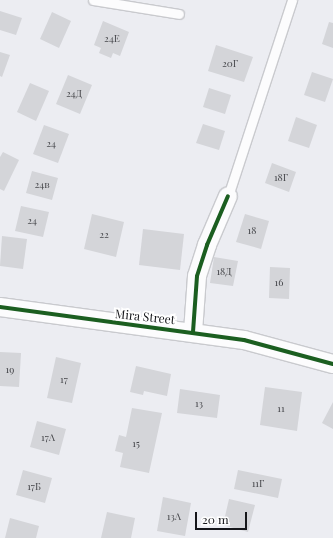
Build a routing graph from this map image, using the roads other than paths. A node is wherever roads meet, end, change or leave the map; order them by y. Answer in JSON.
{"nodes":[{"id":1,"x":93,"y":0,"type":"edge"},
{"id":2,"x":292,"y":0,"type":"edge"},
{"id":3,"x":179,"y":14,"type":"dead end"},
{"id":4,"x":228,"y":196,"type":"joint"},
{"id":5,"x":0,"y":307,"type":"edge"},
{"id":6,"x":193,"y":332,"type":"junction"},
{"id":7,"x":333,"y":364,"type":"edge"}],
"edges":[{"from":1,"to":3,"type":"lane"},
{"from":2,"to":4,"type":"lane"},
{"from":4,"to":6,"type":"street"},
{"from":5,"to":6,"type":"street","name":"Mira Street"},
{"from":6,"to":7,"type":"street","name":"Mira Street"}]}
